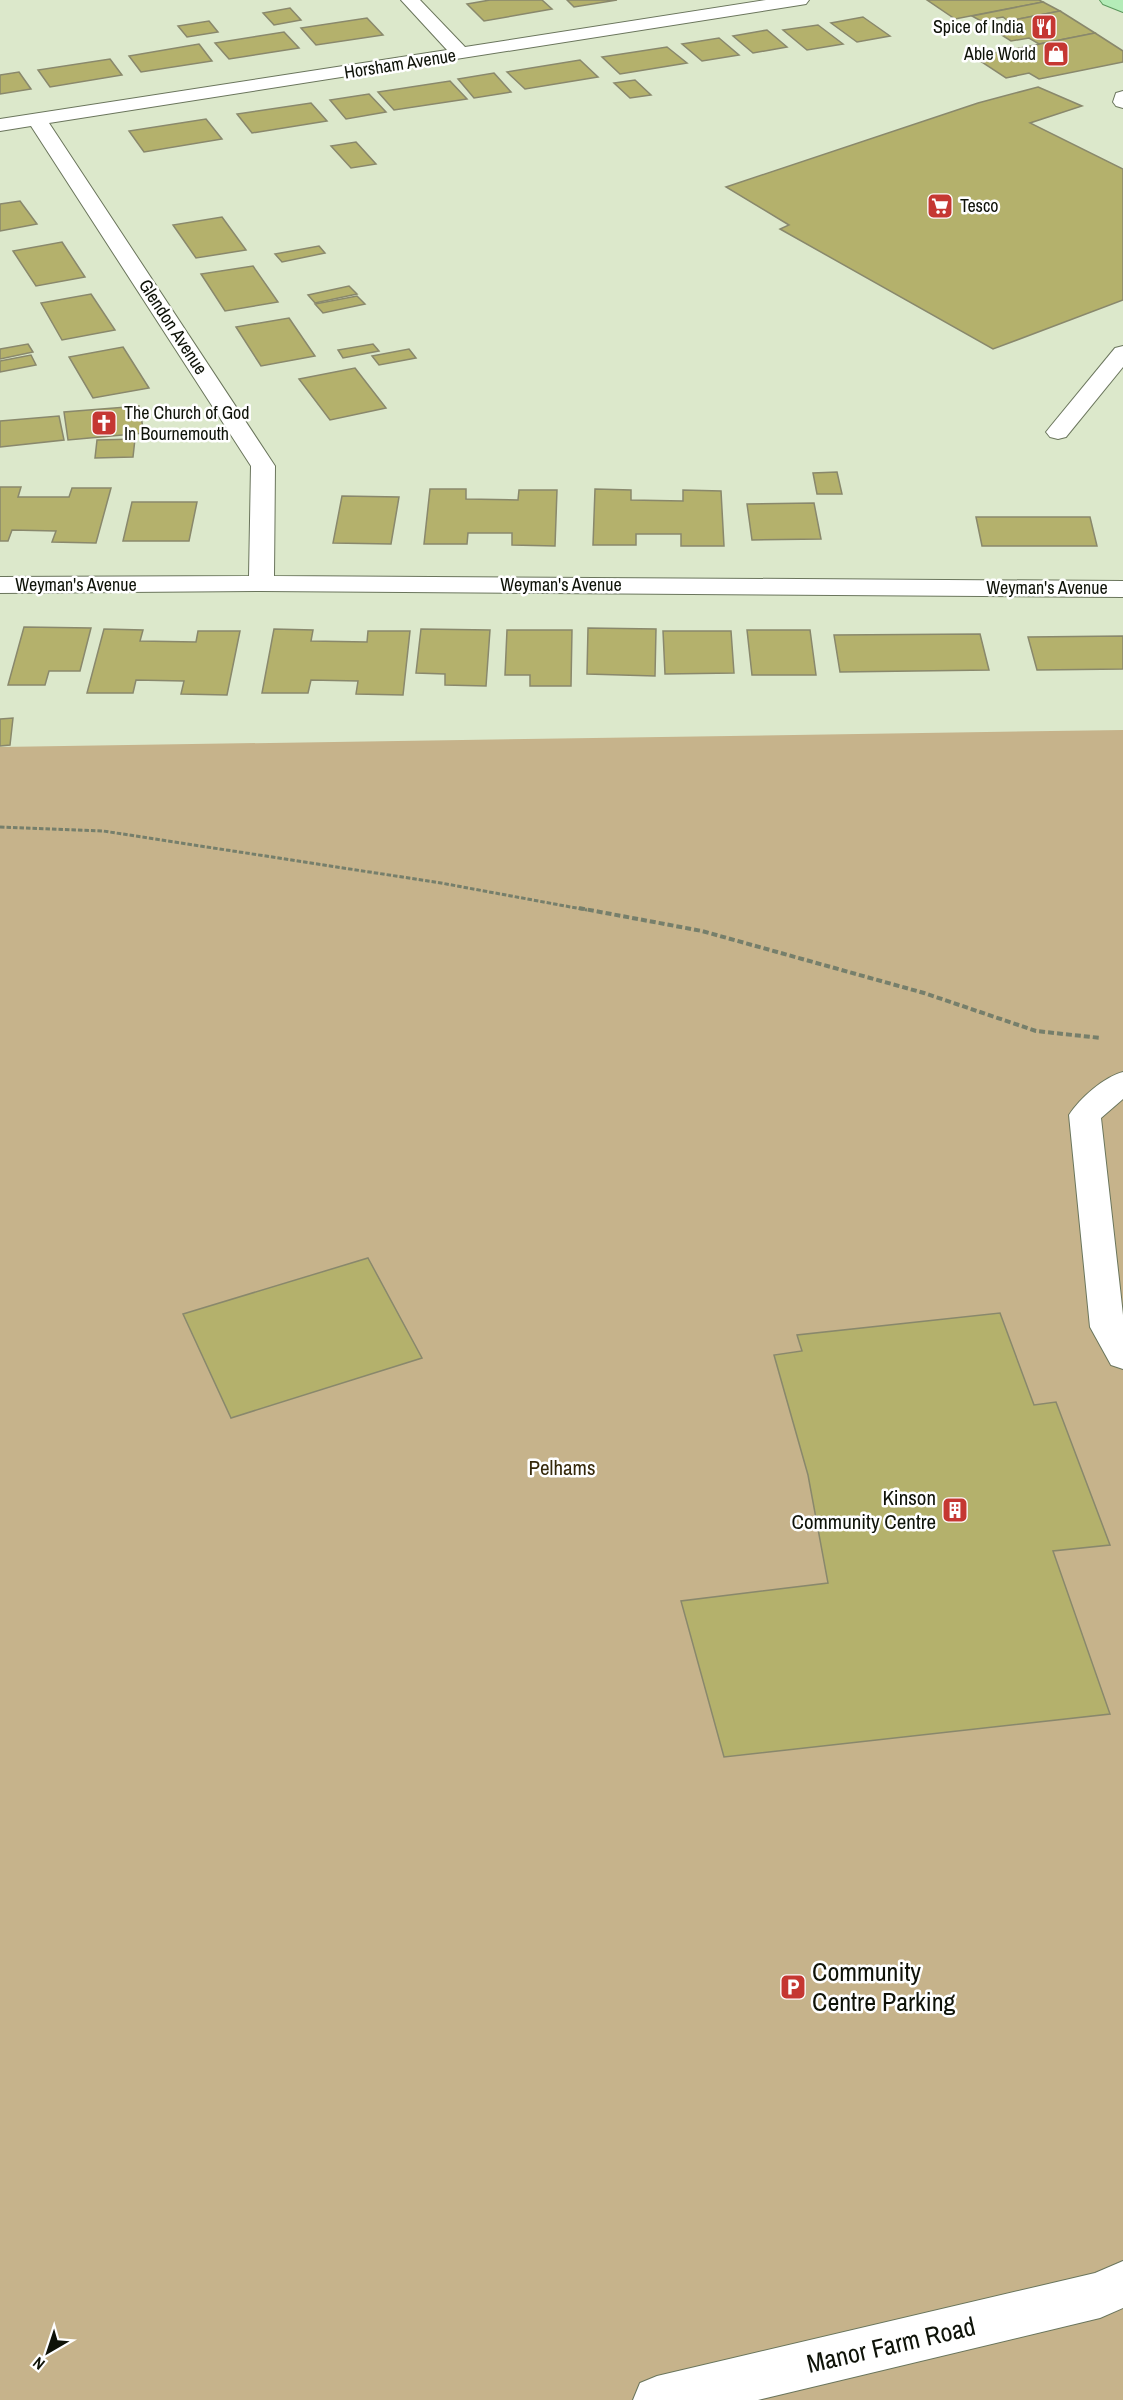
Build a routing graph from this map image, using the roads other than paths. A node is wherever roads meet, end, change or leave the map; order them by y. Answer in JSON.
{"nodes":[{"id":1,"x":410,"y":0,"type":"edge"},
{"id":2,"x":800,"y":0,"type":"edge"},
{"id":3,"x":1109,"y":0,"type":"edge"},
{"id":4,"x":1123,"y":7,"type":"edge"},
{"id":5,"x":462,"y":54,"type":"junction"},
{"id":6,"x":1123,"y":97,"type":"edge"},
{"id":7,"x":1123,"y":102,"type":"edge"},
{"id":8,"x":38,"y":120,"type":"junction"},
{"id":9,"x":0,"y":125,"type":"edge"},
{"id":10,"x":1123,"y":352,"type":"edge"},
{"id":11,"x":1058,"y":432,"type":"dead end"},
{"id":12,"x":261,"y":583,"type":"junction"},
{"id":13,"x":0,"y":585,"type":"edge"},
{"id":14,"x":1123,"y":589,"type":"edge"},
{"id":15,"x":1123,"y":1082,"type":"edge"},
{"id":16,"x":1123,"y":1356,"type":"edge"},
{"id":17,"x":1123,"y":2284,"type":"edge"},
{"id":18,"x":657,"y":2400,"type":"edge"}],
"edges":[{"from":1,"to":5,"type":"street"},
{"from":2,"to":5,"type":"street","name":"Horsham Avenue"},
{"from":3,"to":4,"type":"main road"},
{"from":5,"to":8,"type":"street","name":"Horsham Avenue"},
{"from":6,"to":7,"type":"street"},
{"from":8,"to":9,"type":"street","name":"Horsham Avenue"},
{"from":8,"to":12,"type":"street","name":"Glendon Avenue"},
{"from":10,"to":11,"type":"street"},
{"from":12,"to":13,"type":"street","name":"Weyman's Avenue"},
{"from":12,"to":14,"type":"street","name":"Weyman's Avenue"},
{"from":15,"to":16,"type":"street"},
{"from":17,"to":18,"type":"street","name":"Manor Farm Road"}]}
